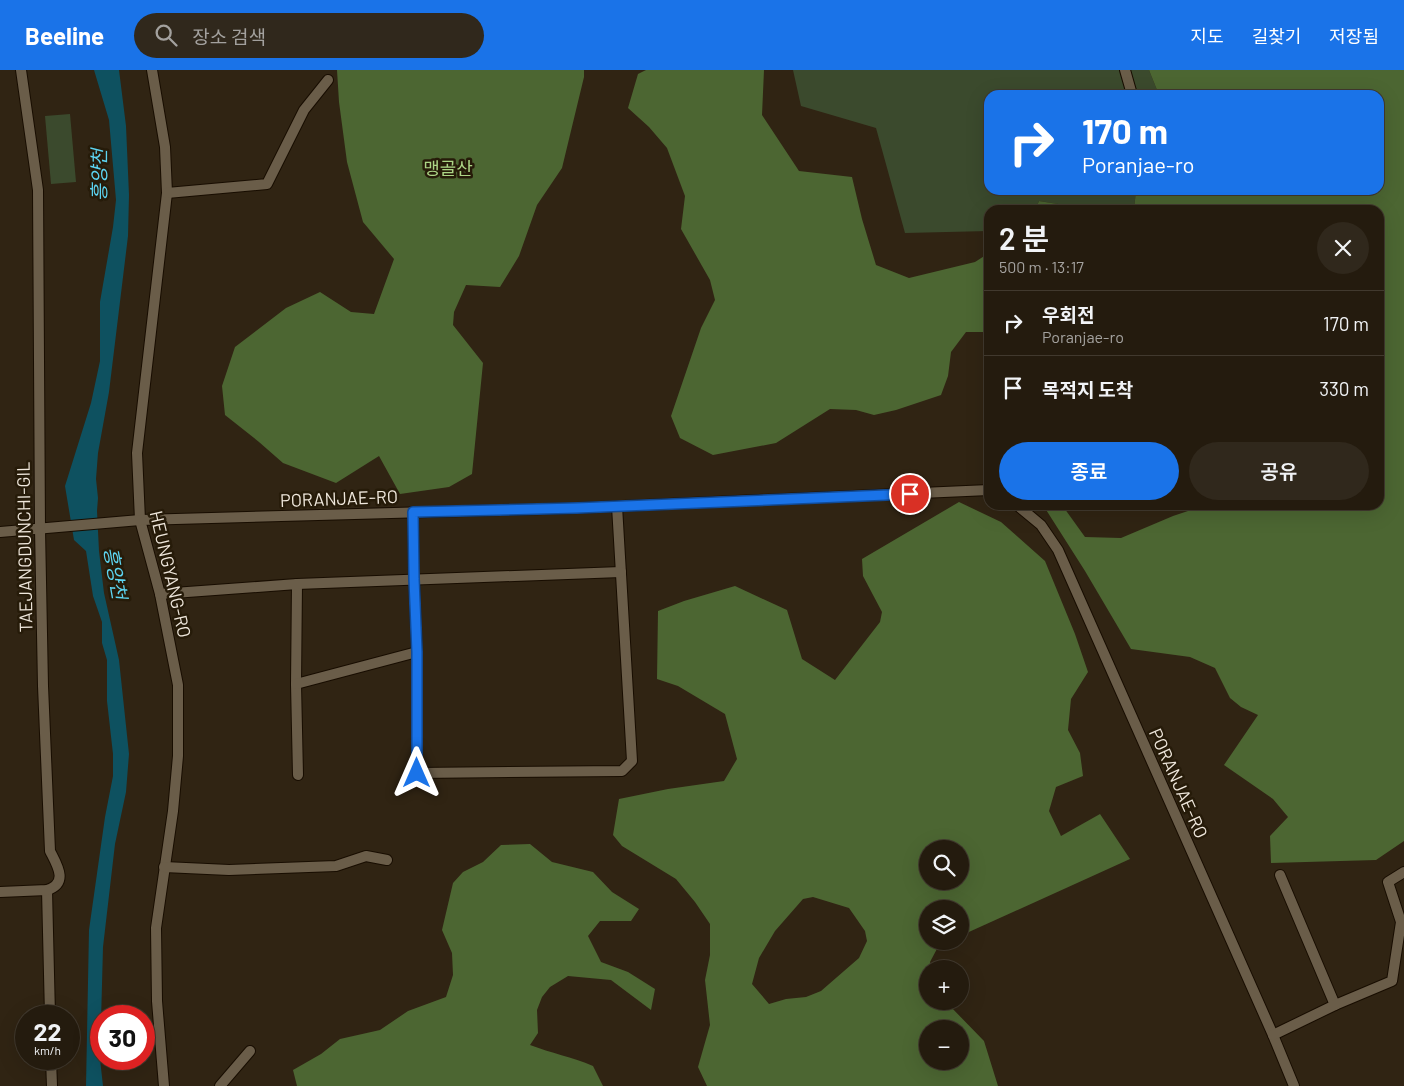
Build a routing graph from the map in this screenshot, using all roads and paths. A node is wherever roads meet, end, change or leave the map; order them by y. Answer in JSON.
{"nodes":[{"id":1,"x":21,"y":70,"type":"edge"},
{"id":2,"x":152,"y":70,"type":"edge"},
{"id":3,"x":1125,"y":70,"type":"edge"},
{"id":4,"x":328,"y":80,"type":"dead end"},
{"id":5,"x":1131,"y":90,"type":"edge"},
{"id":6,"x":167,"y":193,"type":"junction"},
{"id":7,"x":984,"y":490,"type":"edge"},
{"id":8,"x":617,"y":506,"type":"junction"},
{"id":9,"x":1023,"y":510,"type":"edge"},
{"id":10,"x":413,"y":512,"type":"junction"},
{"id":11,"x":140,"y":520,"type":"junction"},
{"id":12,"x":40,"y":529,"type":"junction"},
{"id":13,"x":0,"y":532,"type":"edge"},
{"id":14,"x":621,"y":572,"type":"junction"},
{"id":15,"x":414,"y":579,"type":"junction"},
{"id":16,"x":297,"y":584,"type":"junction"},
{"id":17,"x":160,"y":594,"type":"junction"},
{"id":18,"x":417,"y":652,"type":"junction"},
{"id":19,"x":296,"y":684,"type":"junction"},
{"id":20,"x":298,"y":775,"type":"dead end"},
{"id":21,"x":387,"y":860,"type":"dead end"},
{"id":22,"x":164,"y":867,"type":"junction"},
{"id":23,"x":1404,"y":872,"type":"edge"},
{"id":24,"x":1280,"y":875,"type":"dead end"},
{"id":25,"x":47,"y":890,"type":"junction"},
{"id":26,"x":0,"y":892,"type":"edge"},
{"id":27,"x":50,"y":1005,"type":"edge"},
{"id":28,"x":1335,"y":1005,"type":"junction"},
{"id":29,"x":1274,"y":1035,"type":"junction"},
{"id":30,"x":250,"y":1051,"type":"dead end"},
{"id":31,"x":52,"y":1070,"type":"edge"},
{"id":32,"x":52,"y":1086,"type":"edge"},
{"id":33,"x":164,"y":1086,"type":"edge"},
{"id":34,"x":220,"y":1086,"type":"edge"},
{"id":35,"x":1294,"y":1086,"type":"edge"}],
"edges":[{"from":1,"to":12,"type":"street","name":"TAEJANGDUNCHI-GIL"},
{"from":2,"to":6,"type":"street","name":"HEUNGYANG-RO"},
{"from":3,"to":5,"type":"street"},
{"from":4,"to":6,"type":"street"},
{"from":6,"to":11,"type":"street","name":"HEUNGYANG-RO"},
{"from":7,"to":8,"type":"street","name":"PORANJAE-RO"},
{"from":8,"to":10,"type":"street","name":"PORANJAE-RO"},
{"from":8,"to":14,"type":"street"},
{"from":9,"to":29,"type":"street","name":"PORANJAE-RO"},
{"from":10,"to":11,"type":"street","name":"PORANJAE-RO"},
{"from":10,"to":15,"type":"street"},
{"from":11,"to":12,"type":"street","name":"PORANJAE-RO"},
{"from":11,"to":17,"type":"street","name":"HEUNGYANG-RO"},
{"from":12,"to":13,"type":"street","name":"PORANJAE-RO"},
{"from":12,"to":25,"type":"street","name":"TAEJANGDUNCHI-GIL"},
{"from":14,"to":15,"type":"street"},
{"from":14,"to":18,"type":"street"},
{"from":15,"to":16,"type":"street"},
{"from":15,"to":18,"type":"street"},
{"from":16,"to":17,"type":"street"},
{"from":16,"to":19,"type":"street"},
{"from":17,"to":22,"type":"street","name":"HEUNGYANG-RO"},
{"from":18,"to":19,"type":"street"},
{"from":19,"to":20,"type":"street"},
{"from":21,"to":22,"type":"street"},
{"from":22,"to":33,"type":"street","name":"HEUNGYANG-RO"},
{"from":23,"to":28,"type":"street"},
{"from":24,"to":28,"type":"street"},
{"from":25,"to":26,"type":"street"},
{"from":25,"to":27,"type":"street"},
{"from":28,"to":29,"type":"street"},
{"from":29,"to":35,"type":"street","name":"PORANJAE-RO"},
{"from":30,"to":34,"type":"street"},
{"from":31,"to":32,"type":"street"}]}
